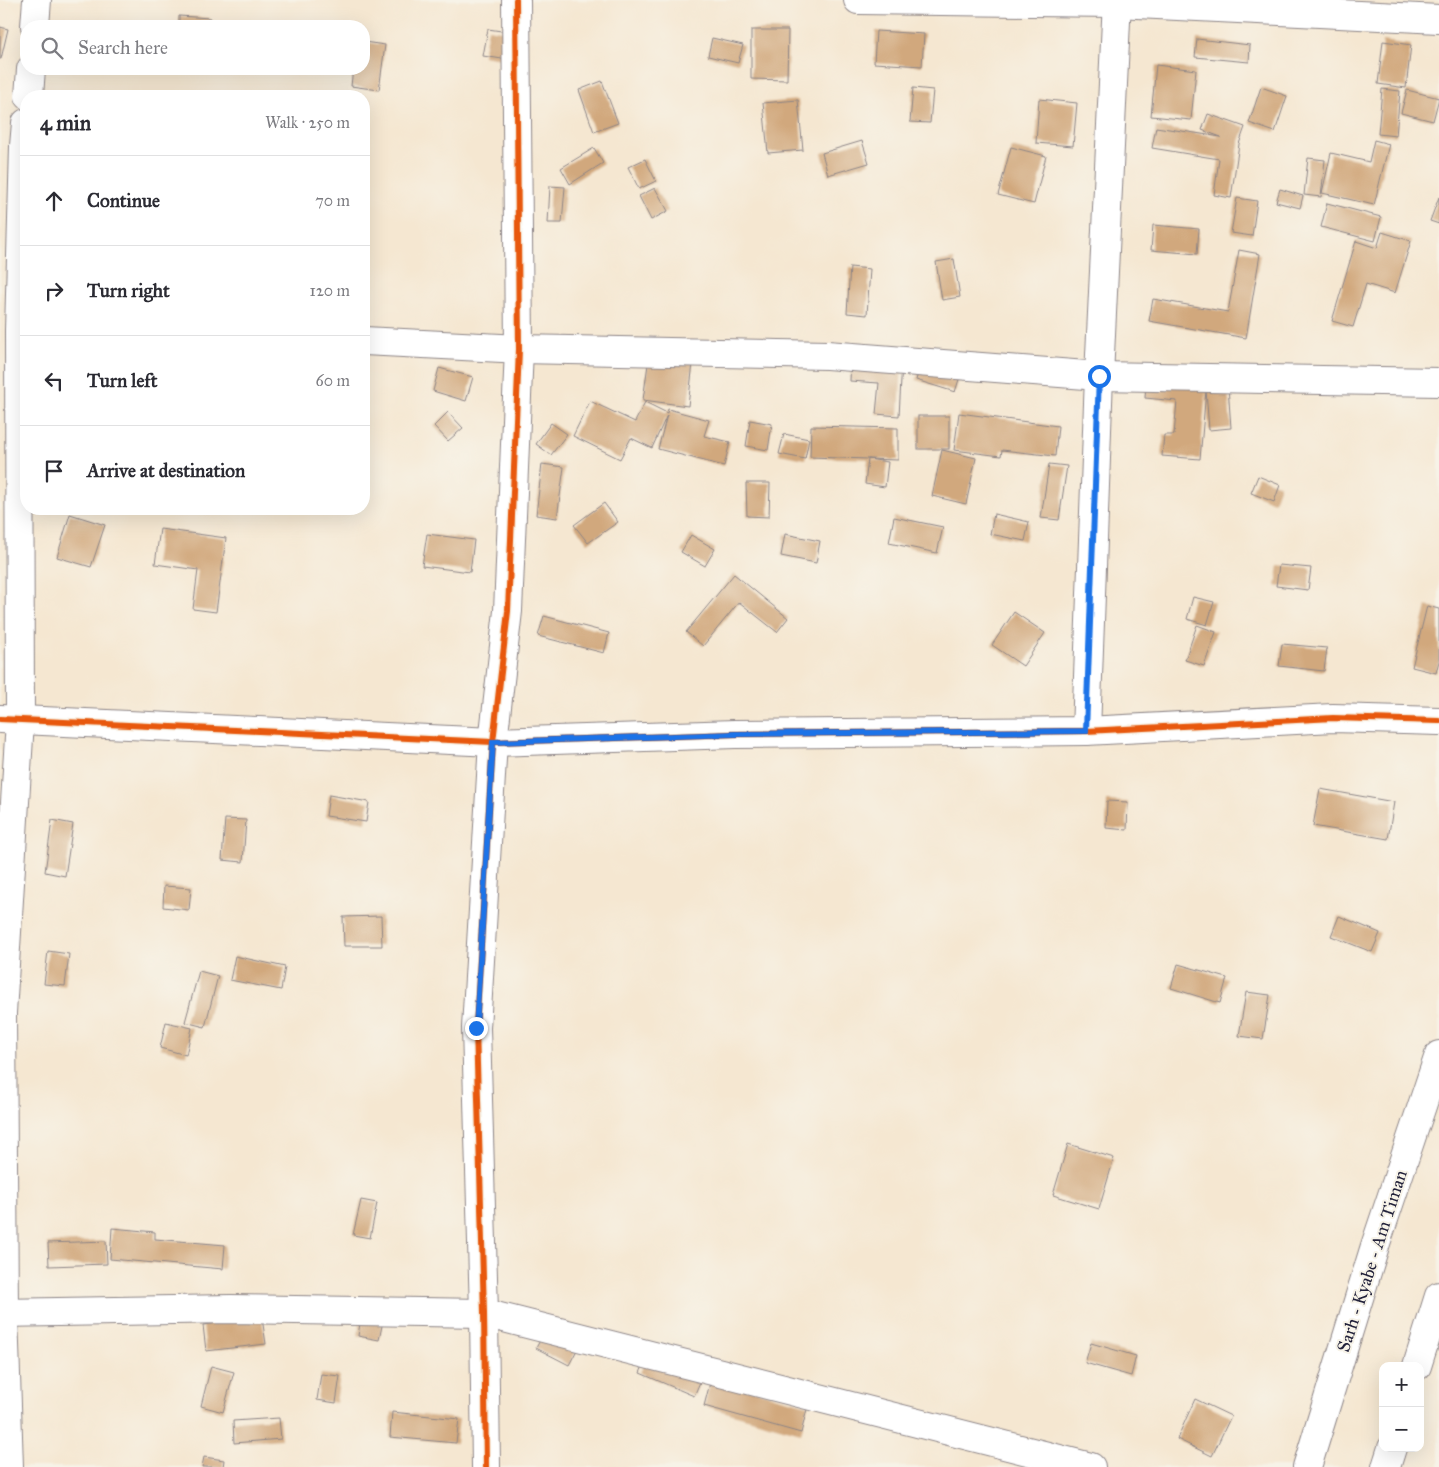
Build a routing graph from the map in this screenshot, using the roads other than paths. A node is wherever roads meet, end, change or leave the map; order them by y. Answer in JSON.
{"nodes":[{"id":1,"x":37,"y":0,"type":"edge"},
{"id":2,"x":516,"y":0,"type":"edge"},
{"id":3,"x":858,"y":0,"type":"edge"},
{"id":4,"x":1117,"y":1,"type":"edge"},
{"id":5,"x":1439,"y":18,"type":"edge"},
{"id":6,"x":35,"y":20,"type":"edge"},
{"id":7,"x":31,"y":75,"type":"edge"},
{"id":8,"x":29,"y":90,"type":"edge"},
{"id":9,"x":370,"y":341,"type":"edge"},
{"id":10,"x":520,"y":350,"type":"junction"},
{"id":11,"x":1099,"y":376,"type":"junction"},
{"id":12,"x":1439,"y":382,"type":"edge"},
{"id":13,"x":20,"y":421,"type":"edge"},
{"id":14,"x":10,"y":720,"type":"edge"},
{"id":15,"x":1439,"y":721,"type":"edge"},
{"id":16,"x":1086,"y":731,"type":"junction"},
{"id":17,"x":493,"y":742,"type":"junction"},
{"id":18,"x":1439,"y":1055,"type":"edge"},
{"id":19,"x":1439,"y":1297,"type":"edge"},
{"id":20,"x":2,"y":1313,"type":"edge"},
{"id":21,"x":484,"y":1313,"type":"junction"},
{"id":22,"x":1418,"y":1362,"type":"edge"},
{"id":23,"x":1391,"y":1452,"type":"edge"},
{"id":24,"x":9,"y":1467,"type":"edge"},
{"id":25,"x":486,"y":1467,"type":"edge"},
{"id":26,"x":1091,"y":1467,"type":"edge"},
{"id":27,"x":1307,"y":1467,"type":"edge"},
{"id":28,"x":1386,"y":1467,"type":"edge"}],
"edges":[{"from":1,"to":6,"type":"main road"},
{"from":2,"to":10,"type":"main road"},
{"from":3,"to":4,"type":"main road"},
{"from":4,"to":5,"type":"main road"},
{"from":4,"to":11,"type":"main road"},
{"from":7,"to":8,"type":"main road"},
{"from":9,"to":10,"type":"main road"},
{"from":10,"to":11,"type":"main road"},
{"from":10,"to":17,"type":"main road"},
{"from":11,"to":12,"type":"main road"},
{"from":11,"to":16,"type":"main road"},
{"from":13,"to":14,"type":"main road"},
{"from":14,"to":17,"type":"main road"},
{"from":14,"to":20,"type":"main road"},
{"from":15,"to":16,"type":"main road"},
{"from":16,"to":17,"type":"main road"},
{"from":17,"to":21,"type":"main road"},
{"from":18,"to":27,"type":"main road","name":"Sarh - Kyabe - Am Timan"},
{"from":19,"to":22,"type":"main road"},
{"from":20,"to":21,"type":"main road"},
{"from":20,"to":24,"type":"main road"},
{"from":21,"to":25,"type":"main road"},
{"from":21,"to":26,"type":"main road"},
{"from":23,"to":28,"type":"main road"}]}
